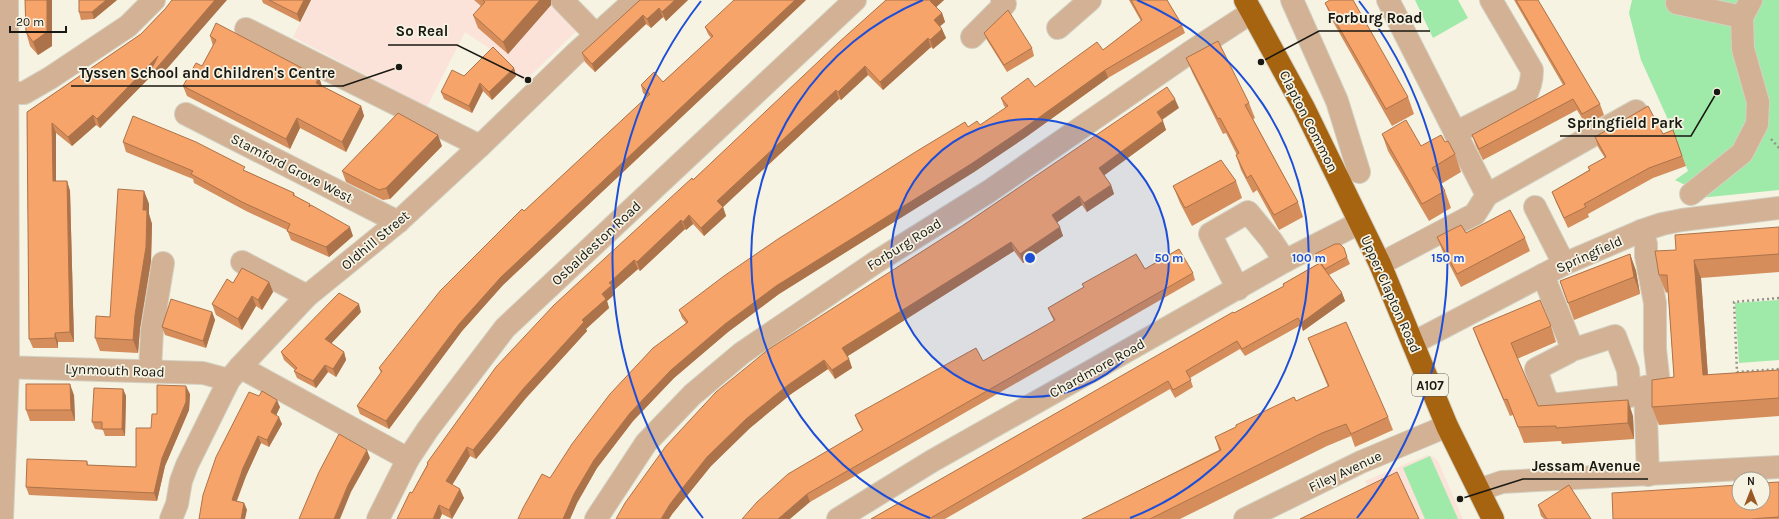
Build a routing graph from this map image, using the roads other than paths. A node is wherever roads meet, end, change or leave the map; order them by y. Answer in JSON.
{"nodes":[{"id":1,"x":7,"y":0,"type":"edge"},
{"id":2,"x":154,"y":0,"type":"edge"},
{"id":3,"x":562,"y":0,"type":"edge"},
{"id":4,"x":635,"y":0,"type":"edge"},
{"id":5,"x":855,"y":0,"type":"edge"},
{"id":6,"x":1002,"y":0,"type":"edge"},
{"id":7,"x":1090,"y":0,"type":"edge"},
{"id":8,"x":1292,"y":0,"type":"edge"},
{"id":9,"x":1388,"y":0,"type":"edge"},
{"id":10,"x":1491,"y":0,"type":"edge"},
{"id":11,"x":1677,"y":3,"type":"dead end"},
{"id":12,"x":1248,"y":6,"type":"edge"},
{"id":13,"x":1746,"y":8,"type":"edge"},
{"id":14,"x":1058,"y":28,"type":"dead end"},
{"id":15,"x":246,"y":29,"type":"dead end"},
{"id":16,"x":596,"y":35,"type":"junction"},
{"id":17,"x":972,"y":37,"type":"dead end"},
{"id":18,"x":8,"y":93,"type":"junction"},
{"id":19,"x":1636,"y":111,"type":"edge"},
{"id":20,"x":186,"y":114,"type":"dead end"},
{"id":21,"x":1454,"y":133,"type":"junction"},
{"id":22,"x":480,"y":146,"type":"junction"},
{"id":23,"x":1359,"y":172,"type":"dead end"},
{"id":24,"x":1691,"y":194,"type":"dead end"},
{"id":25,"x":1487,"y":195,"type":"junction"},
{"id":26,"x":1534,"y":207,"type":"dead end"},
{"id":27,"x":1779,"y":208,"type":"edge"},
{"id":28,"x":398,"y":222,"type":"junction"},
{"id":29,"x":1359,"y":222,"type":"junction"},
{"id":30,"x":1641,"y":231,"type":"junction"},
{"id":31,"x":1285,"y":261,"type":"junction"},
{"id":32,"x":242,"y":262,"type":"dead end"},
{"id":33,"x":163,"y":263,"type":"dead end"},
{"id":34,"x":1380,"y":264,"type":"junction"},
{"id":35,"x":1564,"y":264,"type":"junction"},
{"id":36,"x":1543,"y":275,"type":"junction"},
{"id":37,"x":1238,"y":289,"type":"junction"},
{"id":38,"x":307,"y":296,"type":"junction"},
{"id":39,"x":1413,"y":344,"type":"junction"},
{"id":40,"x":1571,"y":345,"type":"dead end"},
{"id":41,"x":4,"y":367,"type":"edge"},
{"id":42,"x":150,"y":371,"type":"junction"},
{"id":43,"x":234,"y":373,"type":"junction"},
{"id":44,"x":1447,"y":426,"type":"junction"},
{"id":45,"x":408,"y":459,"type":"junction"},
{"id":46,"x":1779,"y":467,"type":"edge"},
{"id":47,"x":1648,"y":475,"type":"junction"},
{"id":48,"x":1479,"y":490,"type":"junction"},
{"id":49,"x":2,"y":519,"type":"edge"},
{"id":50,"x":171,"y":519,"type":"edge"},
{"id":51,"x":378,"y":519,"type":"edge"},
{"id":52,"x":596,"y":519,"type":"edge"},
{"id":53,"x":838,"y":519,"type":"edge"},
{"id":54,"x":1245,"y":519,"type":"edge"},
{"id":55,"x":1493,"y":519,"type":"edge"}],
"edges":[{"from":1,"to":18,"type":"street"},
{"from":2,"to":18,"type":"street"},
{"from":3,"to":16,"type":"street"},
{"from":4,"to":16,"type":"street","name":"Oldhill Street"},
{"from":5,"to":45,"type":"street","name":"Osbaldeston Road"},
{"from":6,"to":17,"type":"street"},
{"from":7,"to":14,"type":"street"},
{"from":8,"to":23,"type":"street"},
{"from":9,"to":21,"type":"street"},
{"from":10,"to":21,"type":"street"},
{"from":11,"to":13,"type":"street"},
{"from":12,"to":29,"type":"highway","name":"Clapton Common","number":"A107"},
{"from":12,"to":52,"type":"street","name":"Forburg Road"},
{"from":13,"to":24,"type":"street"},
{"from":15,"to":22,"type":"street"},
{"from":16,"to":22,"type":"street","name":"Oldhill Street"},
{"from":18,"to":41,"type":"street"},
{"from":19,"to":25,"type":"street"},
{"from":20,"to":28,"type":"street","name":"Stamford Grove West"},
{"from":21,"to":25,"type":"street"},
{"from":22,"to":28,"type":"street","name":"Oldhill Street"},
{"from":25,"to":34,"type":"street"},
{"from":26,"to":35,"type":"street"},
{"from":27,"to":30,"type":"street","name":"Springfield"},
{"from":28,"to":38,"type":"street","name":"Oldhill Street"},
{"from":29,"to":31,"type":"street","name":"Chardmore Road"},
{"from":29,"to":34,"type":"highway","name":"Upper Clapton Road","number":"A107"},
{"from":30,"to":35,"type":"street","name":"Springfield"},
{"from":30,"to":47,"type":"street"},
{"from":31,"to":37,"type":"street","name":"Chardmore Road"},
{"from":31,"to":37,"type":"street"},
{"from":32,"to":38,"type":"street"},
{"from":33,"to":42,"type":"street"},
{"from":34,"to":39,"type":"highway","name":"Upper Clapton Road","number":"A107"},
{"from":35,"to":36,"type":"street","name":"Springfield"},
{"from":36,"to":39,"type":"street","name":"Springfield"},
{"from":36,"to":40,"type":"street"},
{"from":37,"to":53,"type":"street","name":"Chardmore Road"},
{"from":38,"to":43,"type":"street","name":"Oldhill Street"},
{"from":39,"to":44,"type":"highway","name":"Upper Clapton Road","number":"A107"},
{"from":41,"to":42,"type":"street","name":"Lynmouth Road"},
{"from":41,"to":49,"type":"street"},
{"from":42,"to":43,"type":"street","name":"Lynmouth Road"},
{"from":43,"to":45,"type":"street","name":"Lynmouth Road"},
{"from":43,"to":50,"type":"street","name":"Oldhill Street"},
{"from":44,"to":48,"type":"highway","name":"Upper Clapton Road","number":"A107"},
{"from":44,"to":54,"type":"street","name":"Filey Avenue"},
{"from":45,"to":51,"type":"street","name":"Osbaldeston Road"},
{"from":46,"to":47,"type":"street"},
{"from":47,"to":48,"type":"street"},
{"from":48,"to":55,"type":"highway","name":"Upper Clapton Road","number":"A107"}]}
